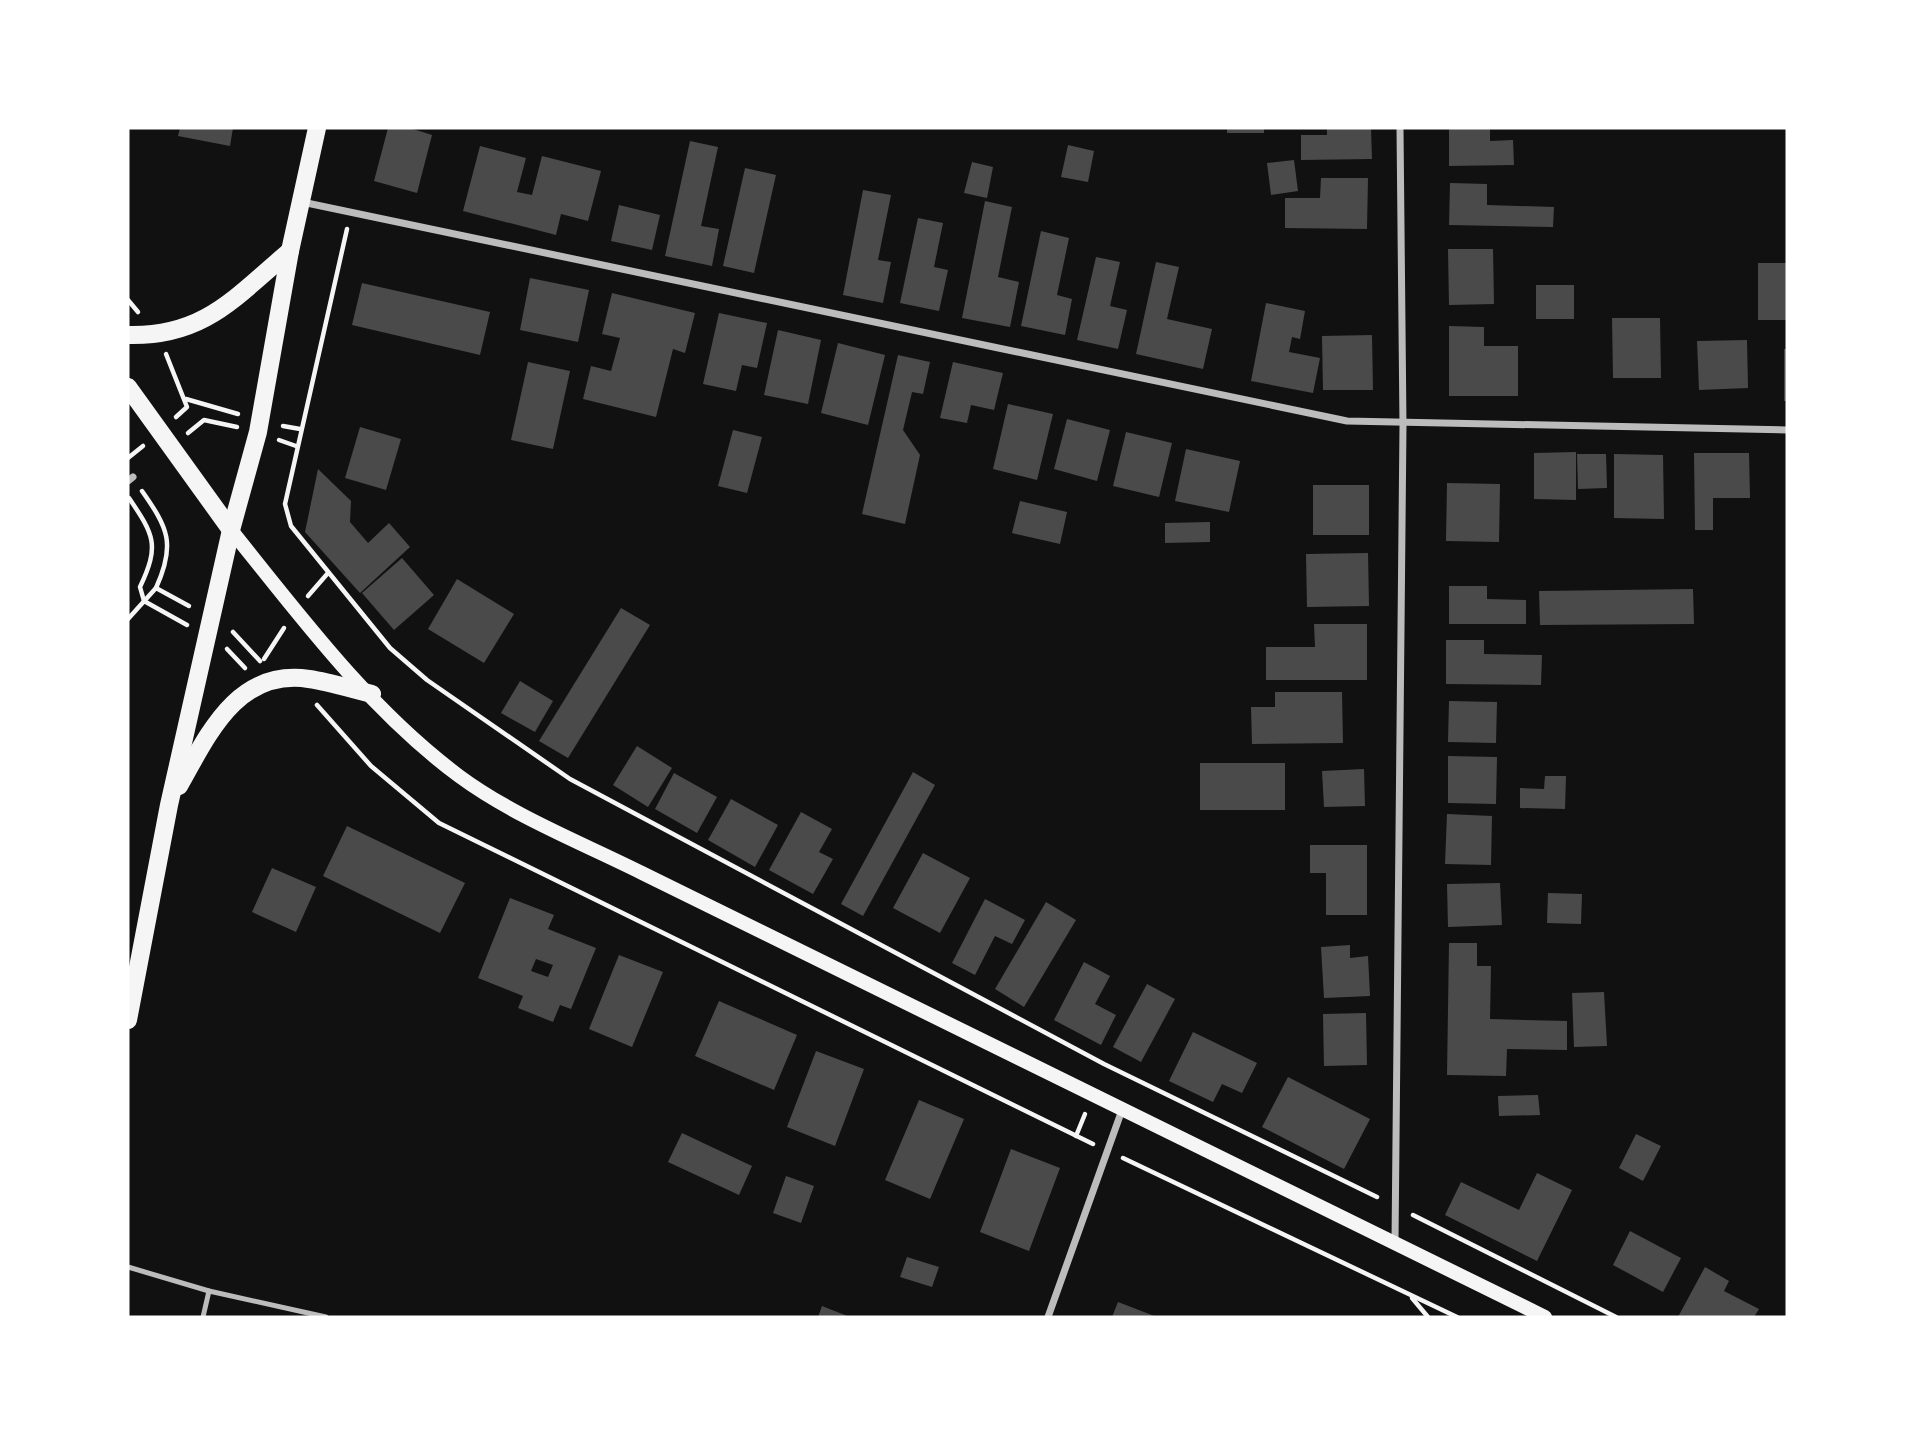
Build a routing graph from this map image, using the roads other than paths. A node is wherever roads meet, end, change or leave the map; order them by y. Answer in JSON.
{"nodes":[{"id":1,"x":317,"y":128,"type":"edge"},
{"id":2,"x":1400,"y":128,"type":"edge"},
{"id":3,"x":301,"y":201,"type":"junction"},
{"id":4,"x":290,"y":251,"type":"junction"},
{"id":5,"x":128,"y":335,"type":"edge"},
{"id":6,"x":128,"y":387,"type":"edge"},
{"id":7,"x":1403,"y":425,"type":"junction"},
{"id":8,"x":1787,"y":430,"type":"edge"},
{"id":9,"x":231,"y":530,"type":"junction"},
{"id":10,"x":372,"y":694,"type":"junction"},
{"id":11,"x":169,"y":804,"type":"junction"},
{"id":12,"x":128,"y":1020,"type":"edge"},
{"id":13,"x":1123,"y":1109,"type":"junction"},
{"id":14,"x":1395,"y":1242,"type":"junction"},
{"id":15,"x":128,"y":1267,"type":"edge"},
{"id":16,"x":209,"y":1290,"type":"junction"},
{"id":17,"x":203,"y":1317,"type":"edge"},
{"id":18,"x":326,"y":1317,"type":"edge"},
{"id":19,"x":1048,"y":1317,"type":"edge"},
{"id":20,"x":1545,"y":1317,"type":"edge"}],
"edges":[{"from":1,"to":3,"type":"main road"},
{"from":2,"to":7,"type":"street"},
{"from":3,"to":4,"type":"main road"},
{"from":3,"to":7,"type":"street"},
{"from":4,"to":5,"type":"main road"},
{"from":4,"to":9,"type":"main road"},
{"from":6,"to":9,"type":"main road"},
{"from":7,"to":8,"type":"street"},
{"from":7,"to":14,"type":"street"},
{"from":9,"to":10,"type":"main road"},
{"from":9,"to":11,"type":"main road"},
{"from":10,"to":11,"type":"main road"},
{"from":10,"to":13,"type":"main road"},
{"from":11,"to":12,"type":"main road"},
{"from":13,"to":14,"type":"main road"},
{"from":13,"to":19,"type":"street"},
{"from":14,"to":20,"type":"main road"},
{"from":15,"to":16,"type":"lane"},
{"from":16,"to":17,"type":"lane"},
{"from":16,"to":18,"type":"lane"}]}
